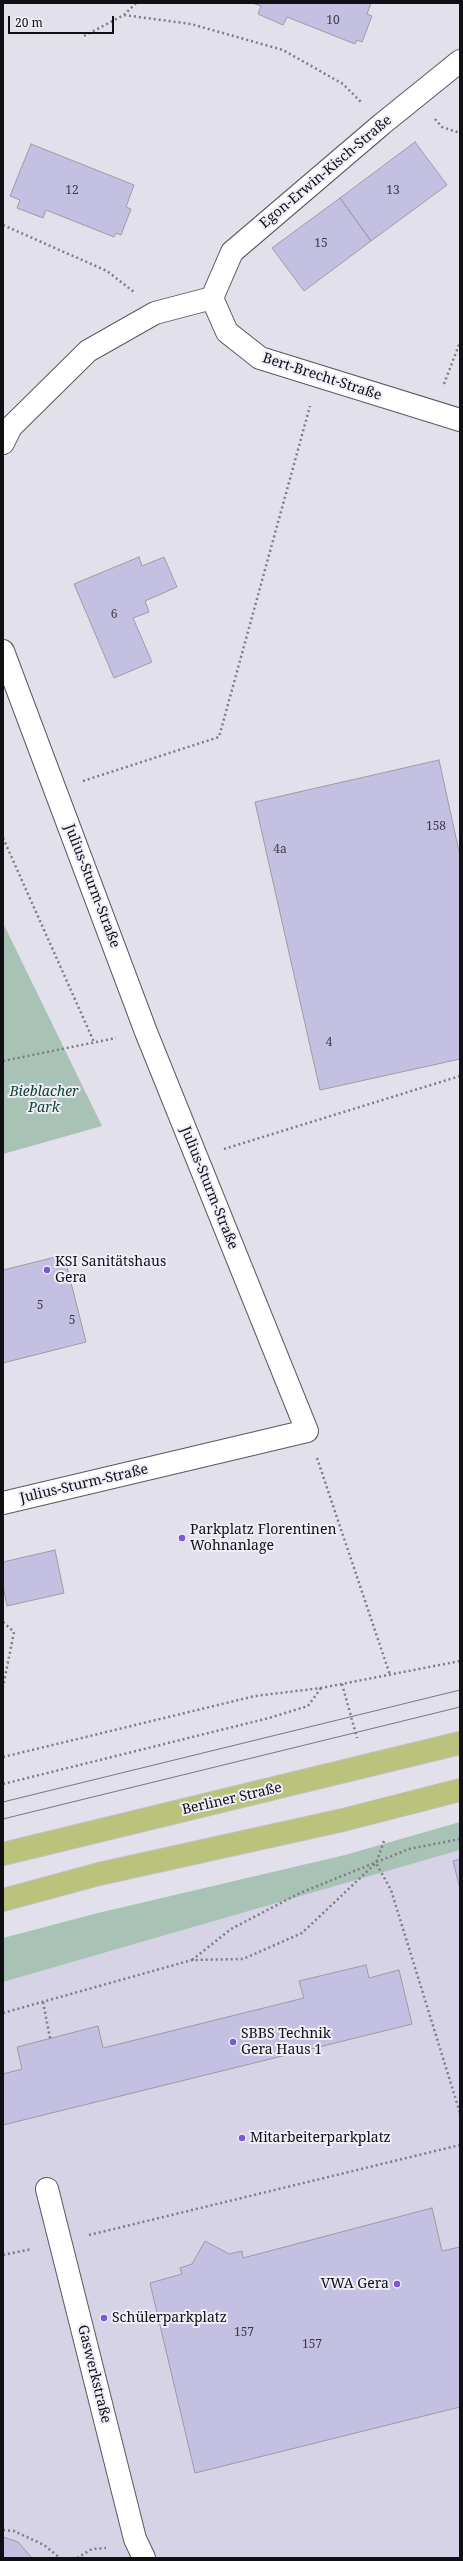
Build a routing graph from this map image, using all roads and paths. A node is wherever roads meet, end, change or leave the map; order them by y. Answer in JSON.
{"nodes":[{"id":1,"x":136,"y":3,"type":"edge"},
{"id":2,"x":124,"y":15,"type":"junction"},
{"id":3,"x":84,"y":36,"type":"dead end"},
{"id":4,"x":460,"y":61,"type":"edge"},
{"id":5,"x":382,"y":124,"type":"junction"},
{"id":6,"x":3,"y":225,"type":"edge"},
{"id":7,"x":212,"y":298,"type":"junction"},
{"id":8,"x":155,"y":313,"type":"junction"},
{"id":9,"x":460,"y":342,"type":"edge"},
{"id":10,"x":318,"y":376,"type":"junction"},
{"id":11,"x":433,"y":412,"type":"junction"},
{"id":12,"x":460,"y":420,"type":"edge"},
{"id":13,"x":3,"y":443,"type":"edge"},
{"id":14,"x":3,"y":651,"type":"edge"},
{"id":15,"x":56,"y":790,"type":"junction"},
{"id":16,"x":3,"y":838,"type":"edge"},
{"id":17,"x":146,"y":1032,"type":"junction"},
{"id":18,"x":94,"y":1042,"type":"junction"},
{"id":19,"x":3,"y":1061,"type":"edge"},
{"id":20,"x":460,"y":1076,"type":"edge"},
{"id":21,"x":197,"y":1157,"type":"junction"},
{"id":22,"x":307,"y":1431,"type":"junction"},
{"id":23,"x":3,"y":1503,"type":"edge"},
{"id":24,"x":3,"y":1622,"type":"edge"},
{"id":25,"x":460,"y":1660,"type":"edge"},
{"id":26,"x":390,"y":1675,"type":"junction"},
{"id":27,"x":3,"y":1687,"type":"edge"},
{"id":28,"x":321,"y":1688,"type":"junction"},
{"id":29,"x":460,"y":1742,"type":"edge"},
{"id":30,"x":3,"y":1757,"type":"edge"},
{"id":31,"x":3,"y":1784,"type":"edge"},
{"id":32,"x":460,"y":1790,"type":"edge"},
{"id":33,"x":460,"y":1839,"type":"edge"},
{"id":34,"x":3,"y":1854,"type":"edge"},
{"id":35,"x":376,"y":1863,"type":"junction"},
{"id":36,"x":391,"y":1890,"type":"dead end"},
{"id":37,"x":3,"y":1900,"type":"edge"},
{"id":38,"x":192,"y":1960,"type":"junction"},
{"id":39,"x":43,"y":2002,"type":"junction"},
{"id":40,"x":3,"y":2013,"type":"edge"},
{"id":41,"x":50,"y":2038,"type":"dead end"},
{"id":42,"x":460,"y":2113,"type":"edge"},
{"id":43,"x":460,"y":2145,"type":"edge"},
{"id":44,"x":47,"y":2189,"type":"dead end"},
{"id":45,"x":61,"y":2242,"type":"junction"},
{"id":46,"x":3,"y":2256,"type":"edge"},
{"id":47,"x":3,"y":2530,"type":"edge"},
{"id":48,"x":113,"y":2549,"type":"dead end"},
{"id":49,"x":60,"y":2558,"type":"edge"},
{"id":50,"x":76,"y":2558,"type":"edge"},
{"id":51,"x":144,"y":2558,"type":"edge"}],
"edges":[{"from":1,"to":2,"type":"path"},
{"from":2,"to":3,"type":"path"},
{"from":2,"to":5,"type":"path"},
{"from":4,"to":5,"type":"street","name":"Egon-Erwin-Kisch-Straße"},
{"from":5,"to":7,"type":"street","name":"Egon-Erwin-Kisch-Straße"},
{"from":6,"to":8,"type":"path"},
{"from":7,"to":8,"type":"street"},
{"from":7,"to":10,"type":"street","name":"Bert-Brecht-Straße"},
{"from":8,"to":13,"type":"street"},
{"from":9,"to":11,"type":"path"},
{"from":10,"to":11,"type":"street","name":"Bert-Brecht-Straße"},
{"from":10,"to":15,"type":"path"},
{"from":11,"to":12,"type":"street","name":"Bert-Brecht-Straße"},
{"from":14,"to":15,"type":"street","name":"Julius-Sturm-Straße"},
{"from":15,"to":17,"type":"street","name":"Julius-Sturm-Straße"},
{"from":16,"to":18,"type":"path"},
{"from":17,"to":18,"type":"path"},
{"from":17,"to":21,"type":"street","name":"Julius-Sturm-Straße"},
{"from":18,"to":19,"type":"path"},
{"from":20,"to":21,"type":"path"},
{"from":21,"to":22,"type":"street","name":"Julius-Sturm-Straße"},
{"from":22,"to":23,"type":"street","name":"Julius-Sturm-Straße"},
{"from":22,"to":26,"type":"path"},
{"from":24,"to":27,"type":"path"},
{"from":25,"to":26,"type":"path"},
{"from":26,"to":28,"type":"path"},
{"from":28,"to":30,"type":"path"},
{"from":28,"to":31,"type":"path"},
{"from":29,"to":34,"type":"main road","name":"Berliner Straße"},
{"from":32,"to":37,"type":"main road"},
{"from":33,"to":35,"type":"path"},
{"from":35,"to":38,"type":"path"},
{"from":35,"to":38,"type":"path"},
{"from":36,"to":42,"type":"path"},
{"from":38,"to":39,"type":"path"},
{"from":39,"to":40,"type":"path"},
{"from":39,"to":41,"type":"path"},
{"from":43,"to":45,"type":"path"},
{"from":44,"to":45,"type":"street","name":"Gaswerkstraße"},
{"from":45,"to":46,"type":"path"},
{"from":45,"to":51,"type":"street","name":"Gaswerkstraße"},
{"from":47,"to":49,"type":"path"},
{"from":48,"to":50,"type":"path"}]}
